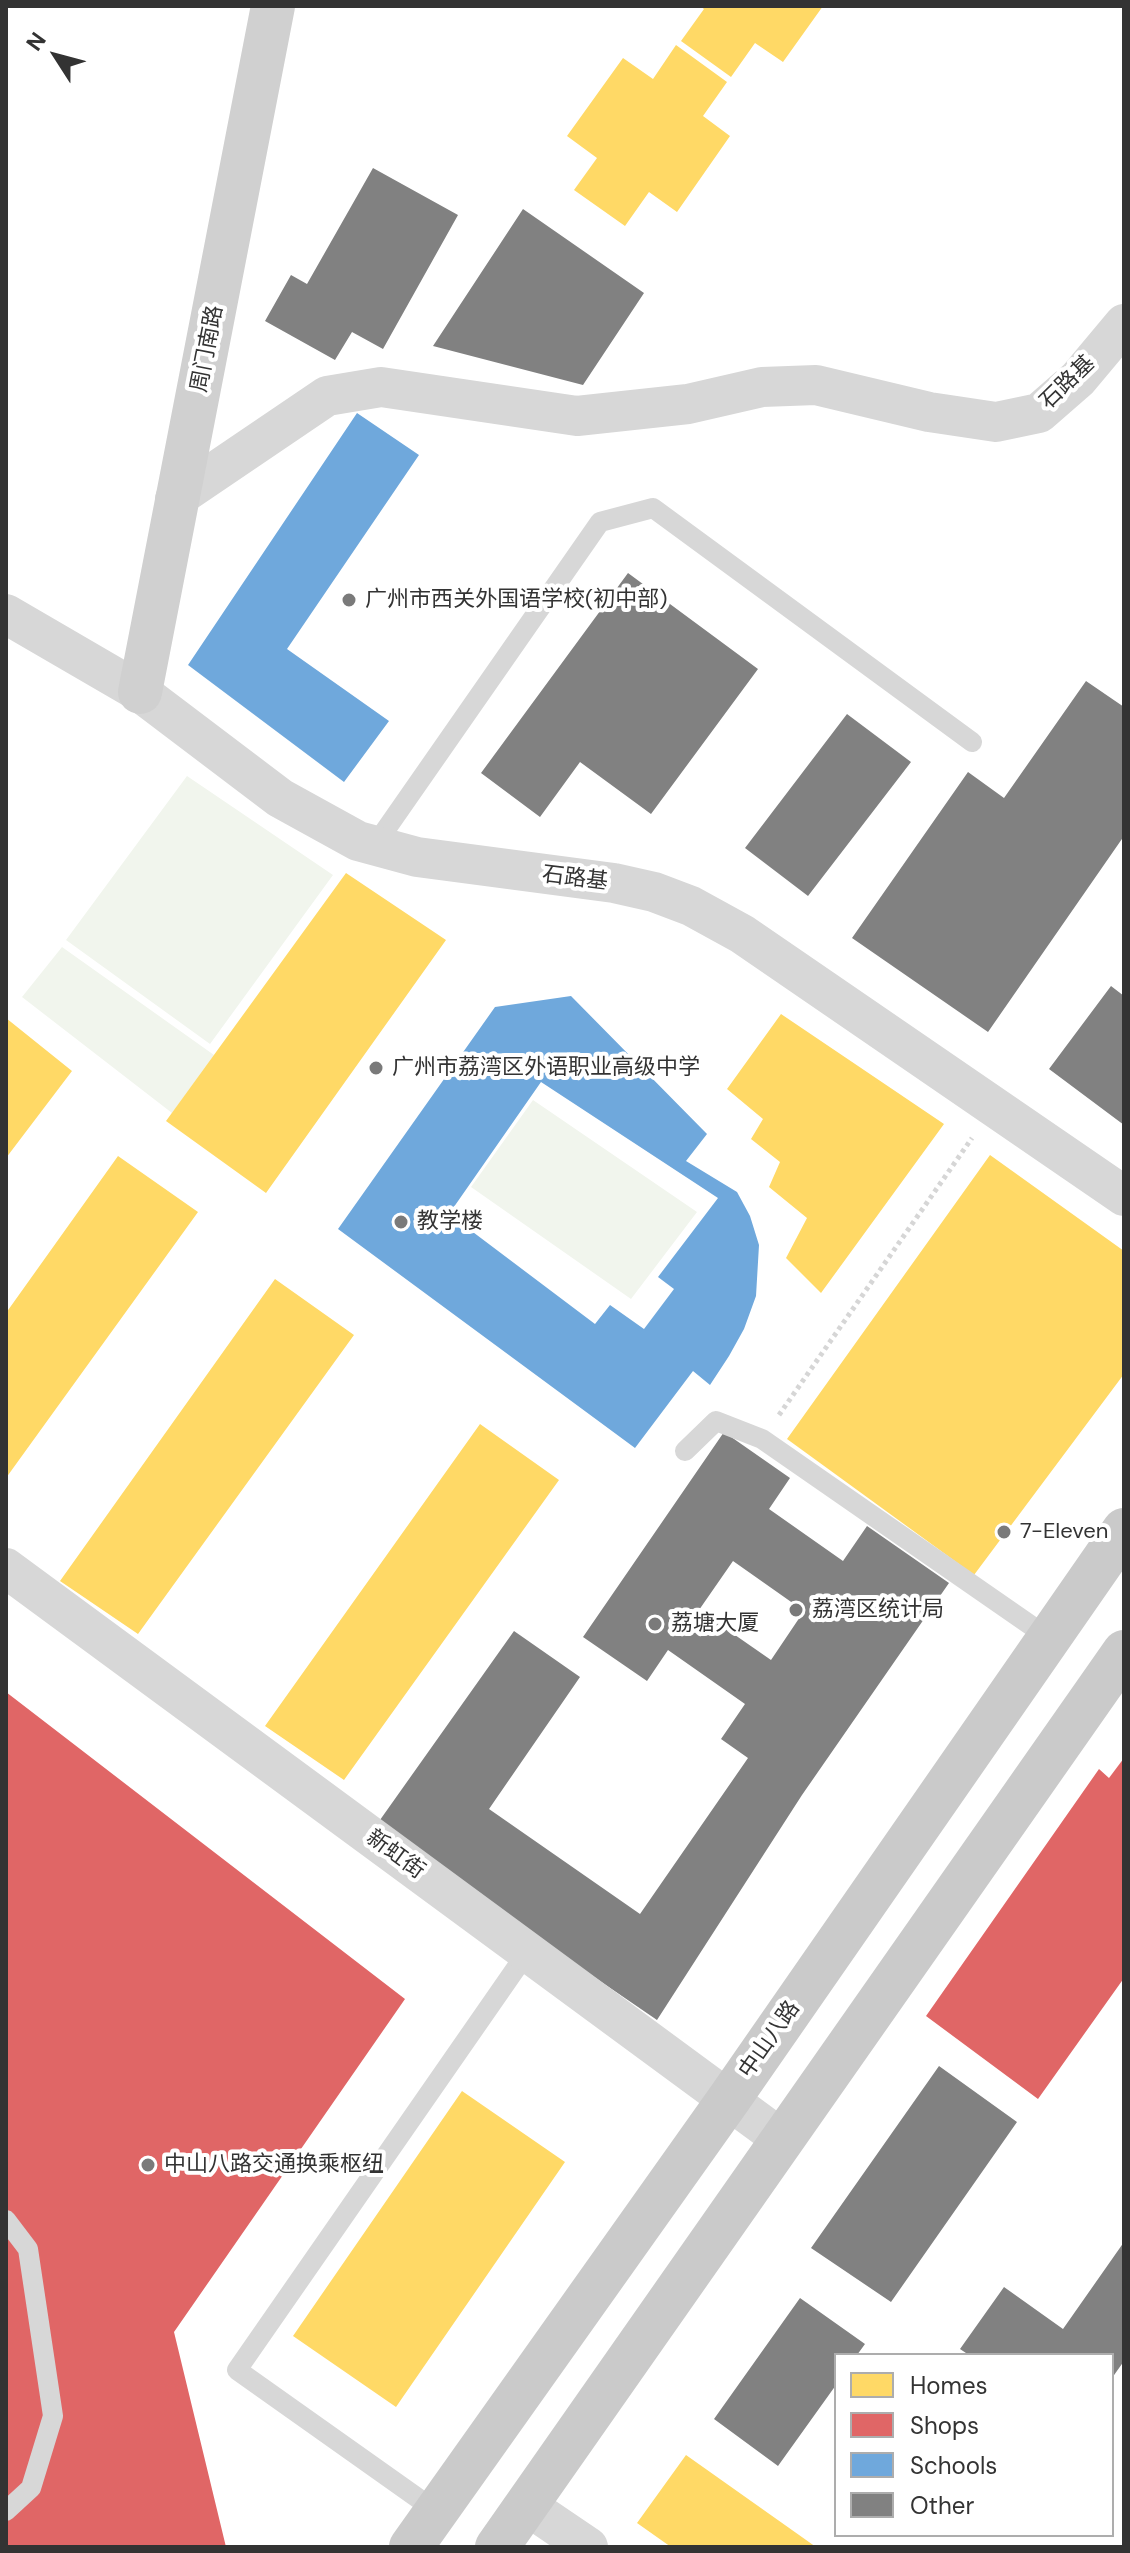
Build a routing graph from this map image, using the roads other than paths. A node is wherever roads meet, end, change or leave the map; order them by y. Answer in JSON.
{"nodes":[{"id":1,"x":273,"y":6,"type":"edge"},
{"id":2,"x":1124,"y":324,"type":"edge"},
{"id":3,"x":175,"y":499,"type":"junction"},
{"id":4,"x":6,"y":614,"type":"edge"},
{"id":5,"x":140,"y":692,"type":"junction"},
{"id":6,"x":972,"y":742,"type":"dead end"},
{"id":7,"x":375,"y":845,"type":"junction"},
{"id":8,"x":1124,"y":1196,"type":"edge"},
{"id":9,"x":685,"y":1451,"type":"dead end"},
{"id":10,"x":1124,"y":1530,"type":"edge"},
{"id":11,"x":6,"y":1568,"type":"edge"},
{"id":12,"x":1049,"y":1638,"type":"junction"},
{"id":13,"x":1116,"y":1680,"type":"edge"},
{"id":14,"x":528,"y":1951,"type":"junction"},
{"id":15,"x":729,"y":2099,"type":"junction"},
{"id":16,"x":783,"y":2140,"type":"junction"},
{"id":17,"x":6,"y":2220,"type":"edge"},
{"id":18,"x":526,"y":2505,"type":"junction"},
{"id":19,"x":6,"y":2511,"type":"edge"},
{"id":20,"x":436,"y":2511,"type":"junction"},
{"id":21,"x":411,"y":2547,"type":"edge"},
{"id":22,"x":497,"y":2547,"type":"edge"},
{"id":23,"x":588,"y":2547,"type":"edge"}],
"edges":[{"from":1,"to":3,"type":"street","name":"周门南路"},
{"from":2,"to":3,"type":"street","name":"石路基"},
{"from":3,"to":5,"type":"street","name":"周门南路"},
{"from":4,"to":5,"type":"street","name":"石路基"},
{"from":5,"to":7,"type":"street","name":"石路基"},
{"from":6,"to":7,"type":"lane"},
{"from":7,"to":8,"type":"street","name":"石路基"},
{"from":9,"to":12,"type":"lane"},
{"from":10,"to":12,"type":"main road","name":"中山八路"},
{"from":11,"to":14,"type":"street","name":"新虹街"},
{"from":12,"to":15,"type":"main road","name":"中山八路"},
{"from":13,"to":16,"type":"main road"},
{"from":14,"to":15,"type":"street","name":"新虹街"},
{"from":14,"to":20,"type":"lane"},
{"from":15,"to":16,"type":"street","name":"新虹街"},
{"from":15,"to":20,"type":"main road","name":"中山八路"},
{"from":16,"to":18,"type":"main road"},
{"from":17,"to":19,"type":"lane"},
{"from":18,"to":22,"type":"main road"},
{"from":18,"to":23,"type":"street"},
{"from":20,"to":21,"type":"main road","name":"中山八路"}]}
